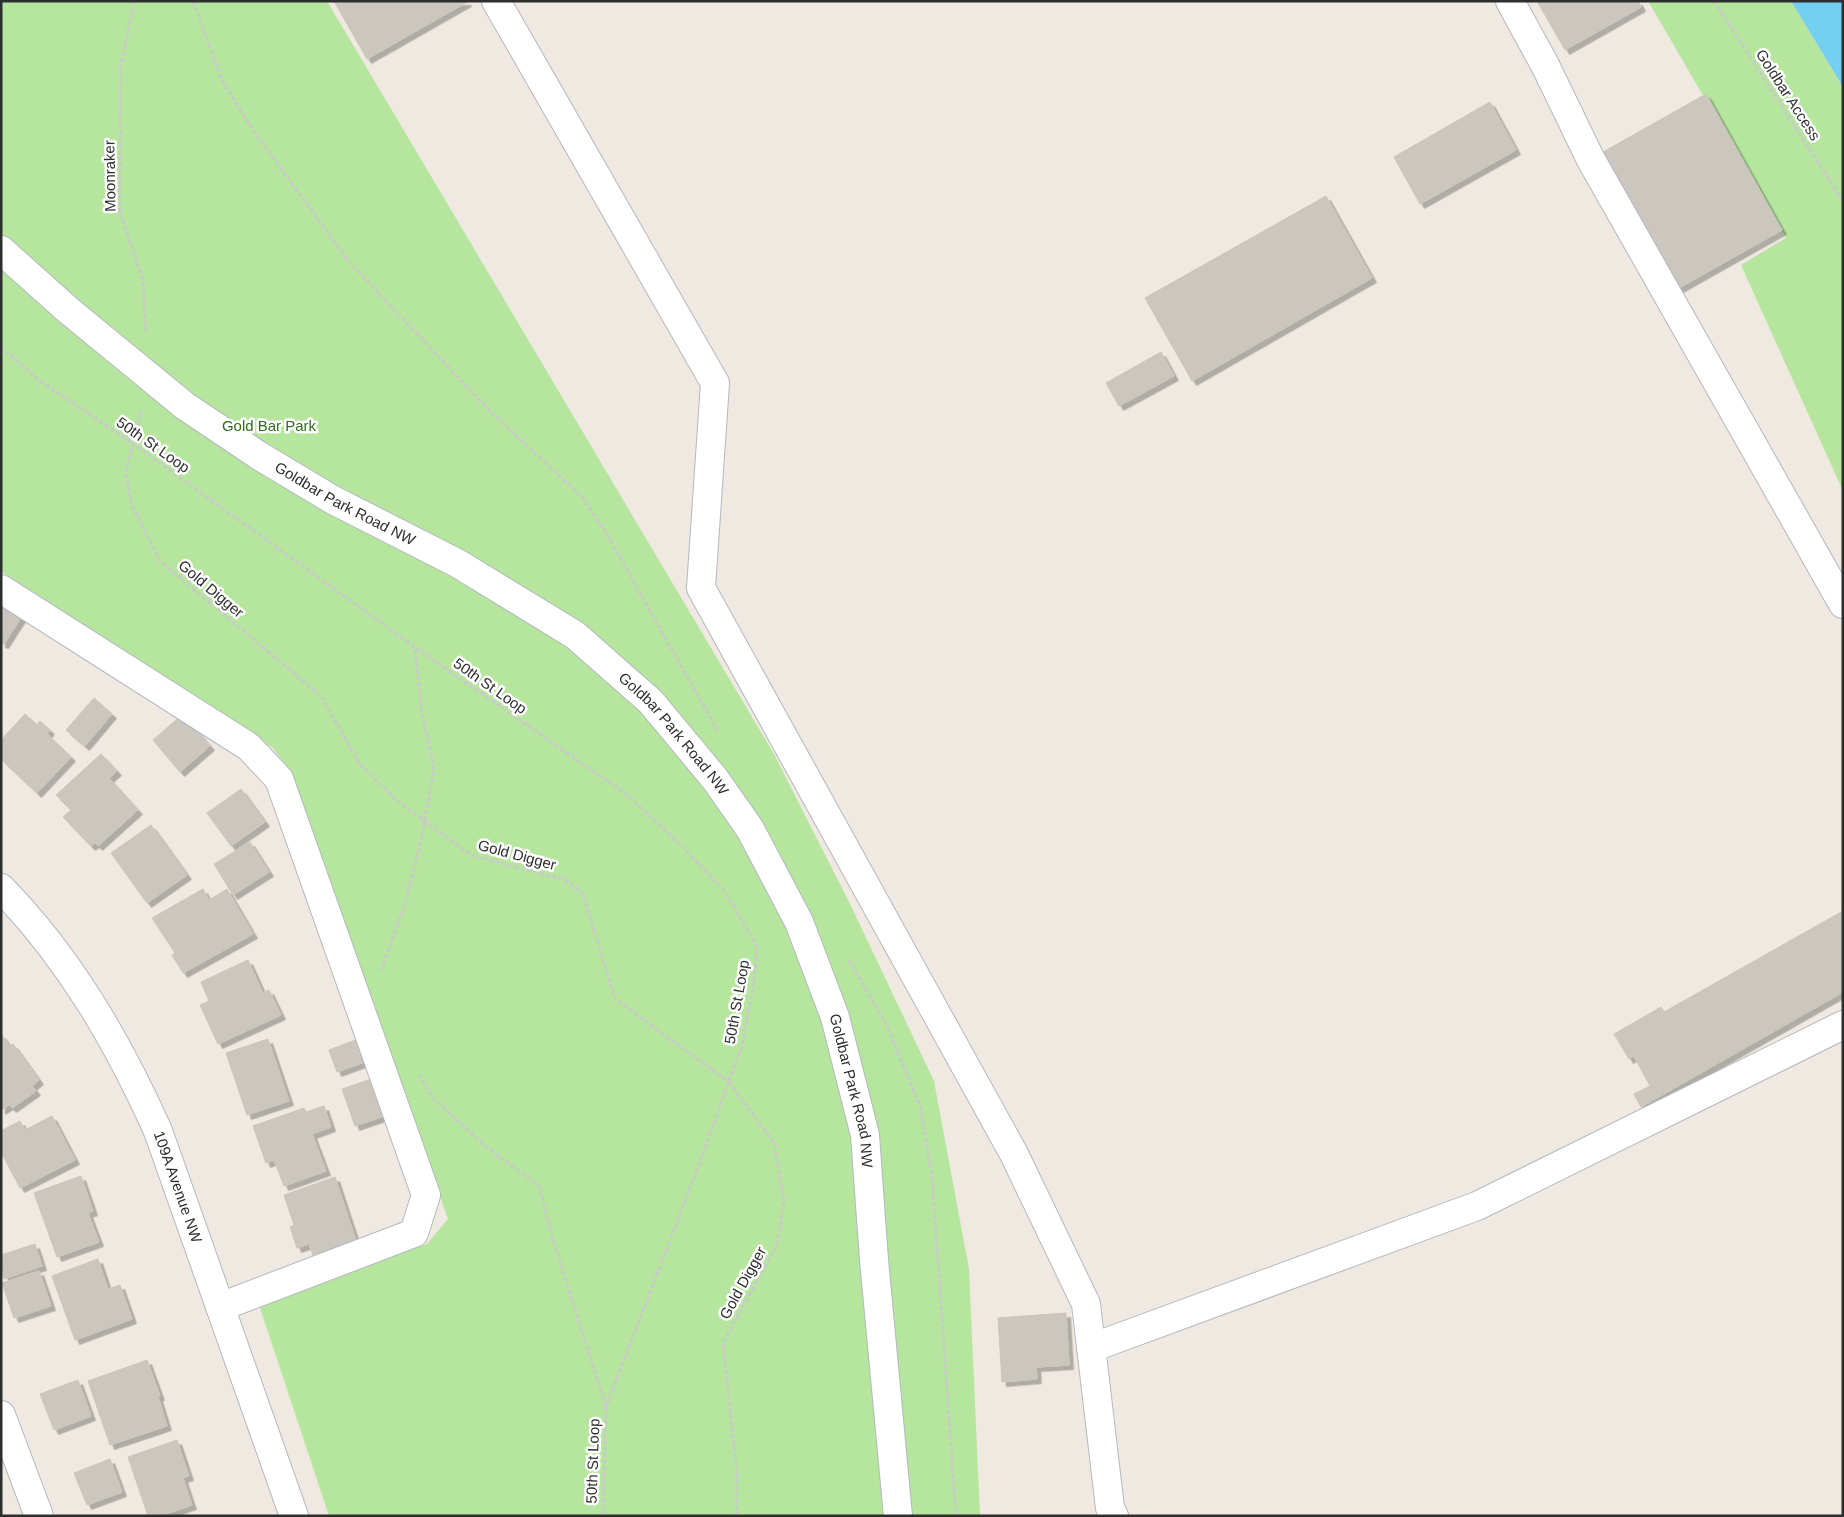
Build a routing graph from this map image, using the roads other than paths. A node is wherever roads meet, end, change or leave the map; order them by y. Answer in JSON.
{"nodes":[{"id":1,"x":496,"y":1,"type":"edge"},
{"id":2,"x":1510,"y":1,"type":"edge"},
{"id":3,"x":1,"y":250,"type":"edge"},
{"id":4,"x":1,"y":589,"type":"edge"},
{"id":5,"x":1843,"y":604,"type":"edge"},
{"id":6,"x":1,"y":888,"type":"edge"},
{"id":7,"x":1843,"y":1025,"type":"edge"},
{"id":8,"x":220,"y":1307,"type":"junction"},
{"id":9,"x":1091,"y":1348,"type":"junction"},
{"id":10,"x":1,"y":1414,"type":"edge"},
{"id":11,"x":39,"y":1516,"type":"edge"},
{"id":12,"x":294,"y":1516,"type":"edge"},
{"id":13,"x":898,"y":1516,"type":"edge"},
{"id":14,"x":1114,"y":1516,"type":"edge"}],
"edges":[{"from":1,"to":9,"type":"street"},
{"from":2,"to":5,"type":"street"},
{"from":3,"to":13,"type":"street","name":"Goldbar Park Road NW"},
{"from":4,"to":8,"type":"street"},
{"from":6,"to":8,"type":"street","name":"109A Avenue NW"},
{"from":7,"to":9,"type":"street"},
{"from":8,"to":12,"type":"street","name":"109A Avenue NW"},
{"from":9,"to":14,"type":"street"},
{"from":10,"to":11,"type":"street"}]}
